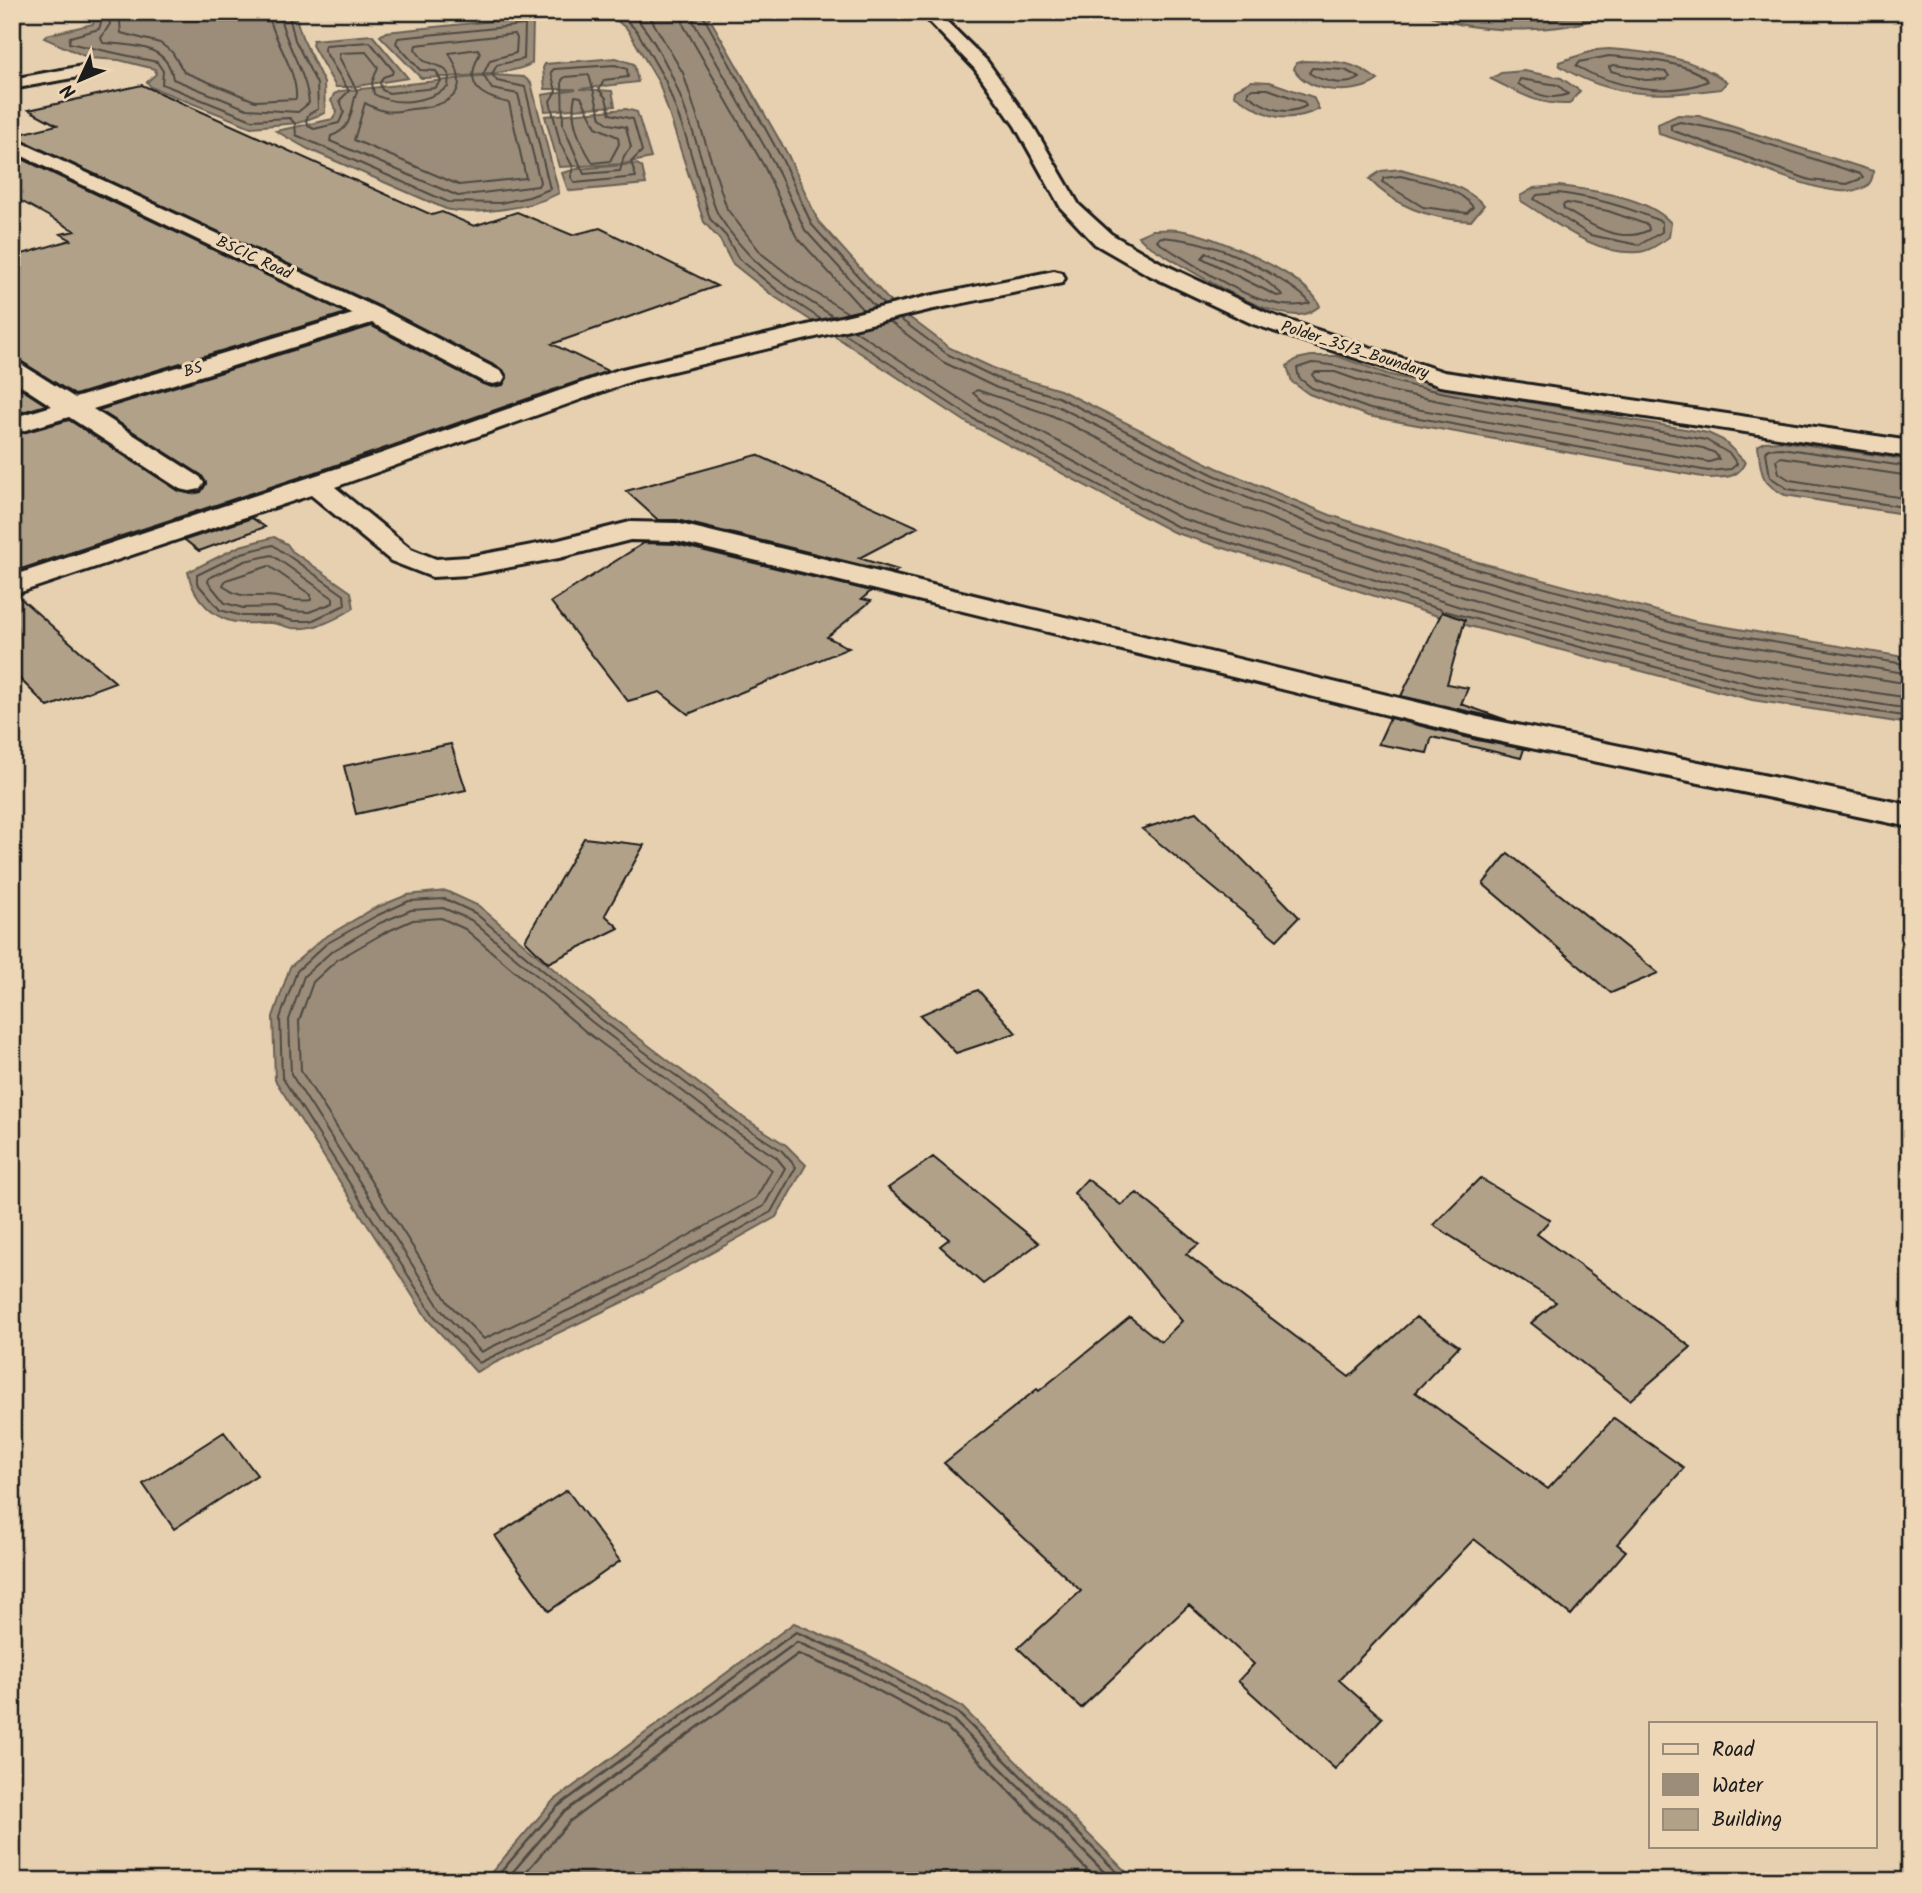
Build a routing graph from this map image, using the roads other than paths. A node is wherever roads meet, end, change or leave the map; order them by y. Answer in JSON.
{"nodes":[{"id":1,"x":928,"y":12,"type":"edge"},
{"id":2,"x":83,"y":71,"type":"dead end"},
{"id":3,"x":12,"y":84,"type":"edge"},
{"id":4,"x":12,"y":144,"type":"edge"},
{"id":5,"x":1054,"y":278,"type":"dead end"},
{"id":6,"x":374,"y":315,"type":"junction"},
{"id":7,"x":12,"y":369,"type":"edge"},
{"id":8,"x":493,"y":377,"type":"dead end"},
{"id":9,"x":72,"y":406,"type":"junction"},
{"id":10,"x":12,"y":426,"type":"edge"},
{"id":11,"x":1910,"y":449,"type":"edge"},
{"id":12,"x":190,"y":482,"type":"dead end"},
{"id":13,"x":316,"y":485,"type":"junction"},
{"id":14,"x":12,"y":586,"type":"edge"},
{"id":15,"x":1910,"y":816,"type":"edge"}],
"edges":[{"from":1,"to":11,"type":"street","name":"Polder_35/3_Boundary"},
{"from":2,"to":3,"type":"street"},
{"from":4,"to":6,"type":"street","name":"BSCIC Road"},
{"from":5,"to":13,"type":"street"},
{"from":6,"to":8,"type":"street","name":"BSCIC Road"},
{"from":6,"to":9,"type":"street","name":"BS"},
{"from":7,"to":9,"type":"street"},
{"from":9,"to":10,"type":"street","name":"BS"},
{"from":9,"to":12,"type":"street"},
{"from":13,"to":14,"type":"street"},
{"from":13,"to":15,"type":"street"}]}
